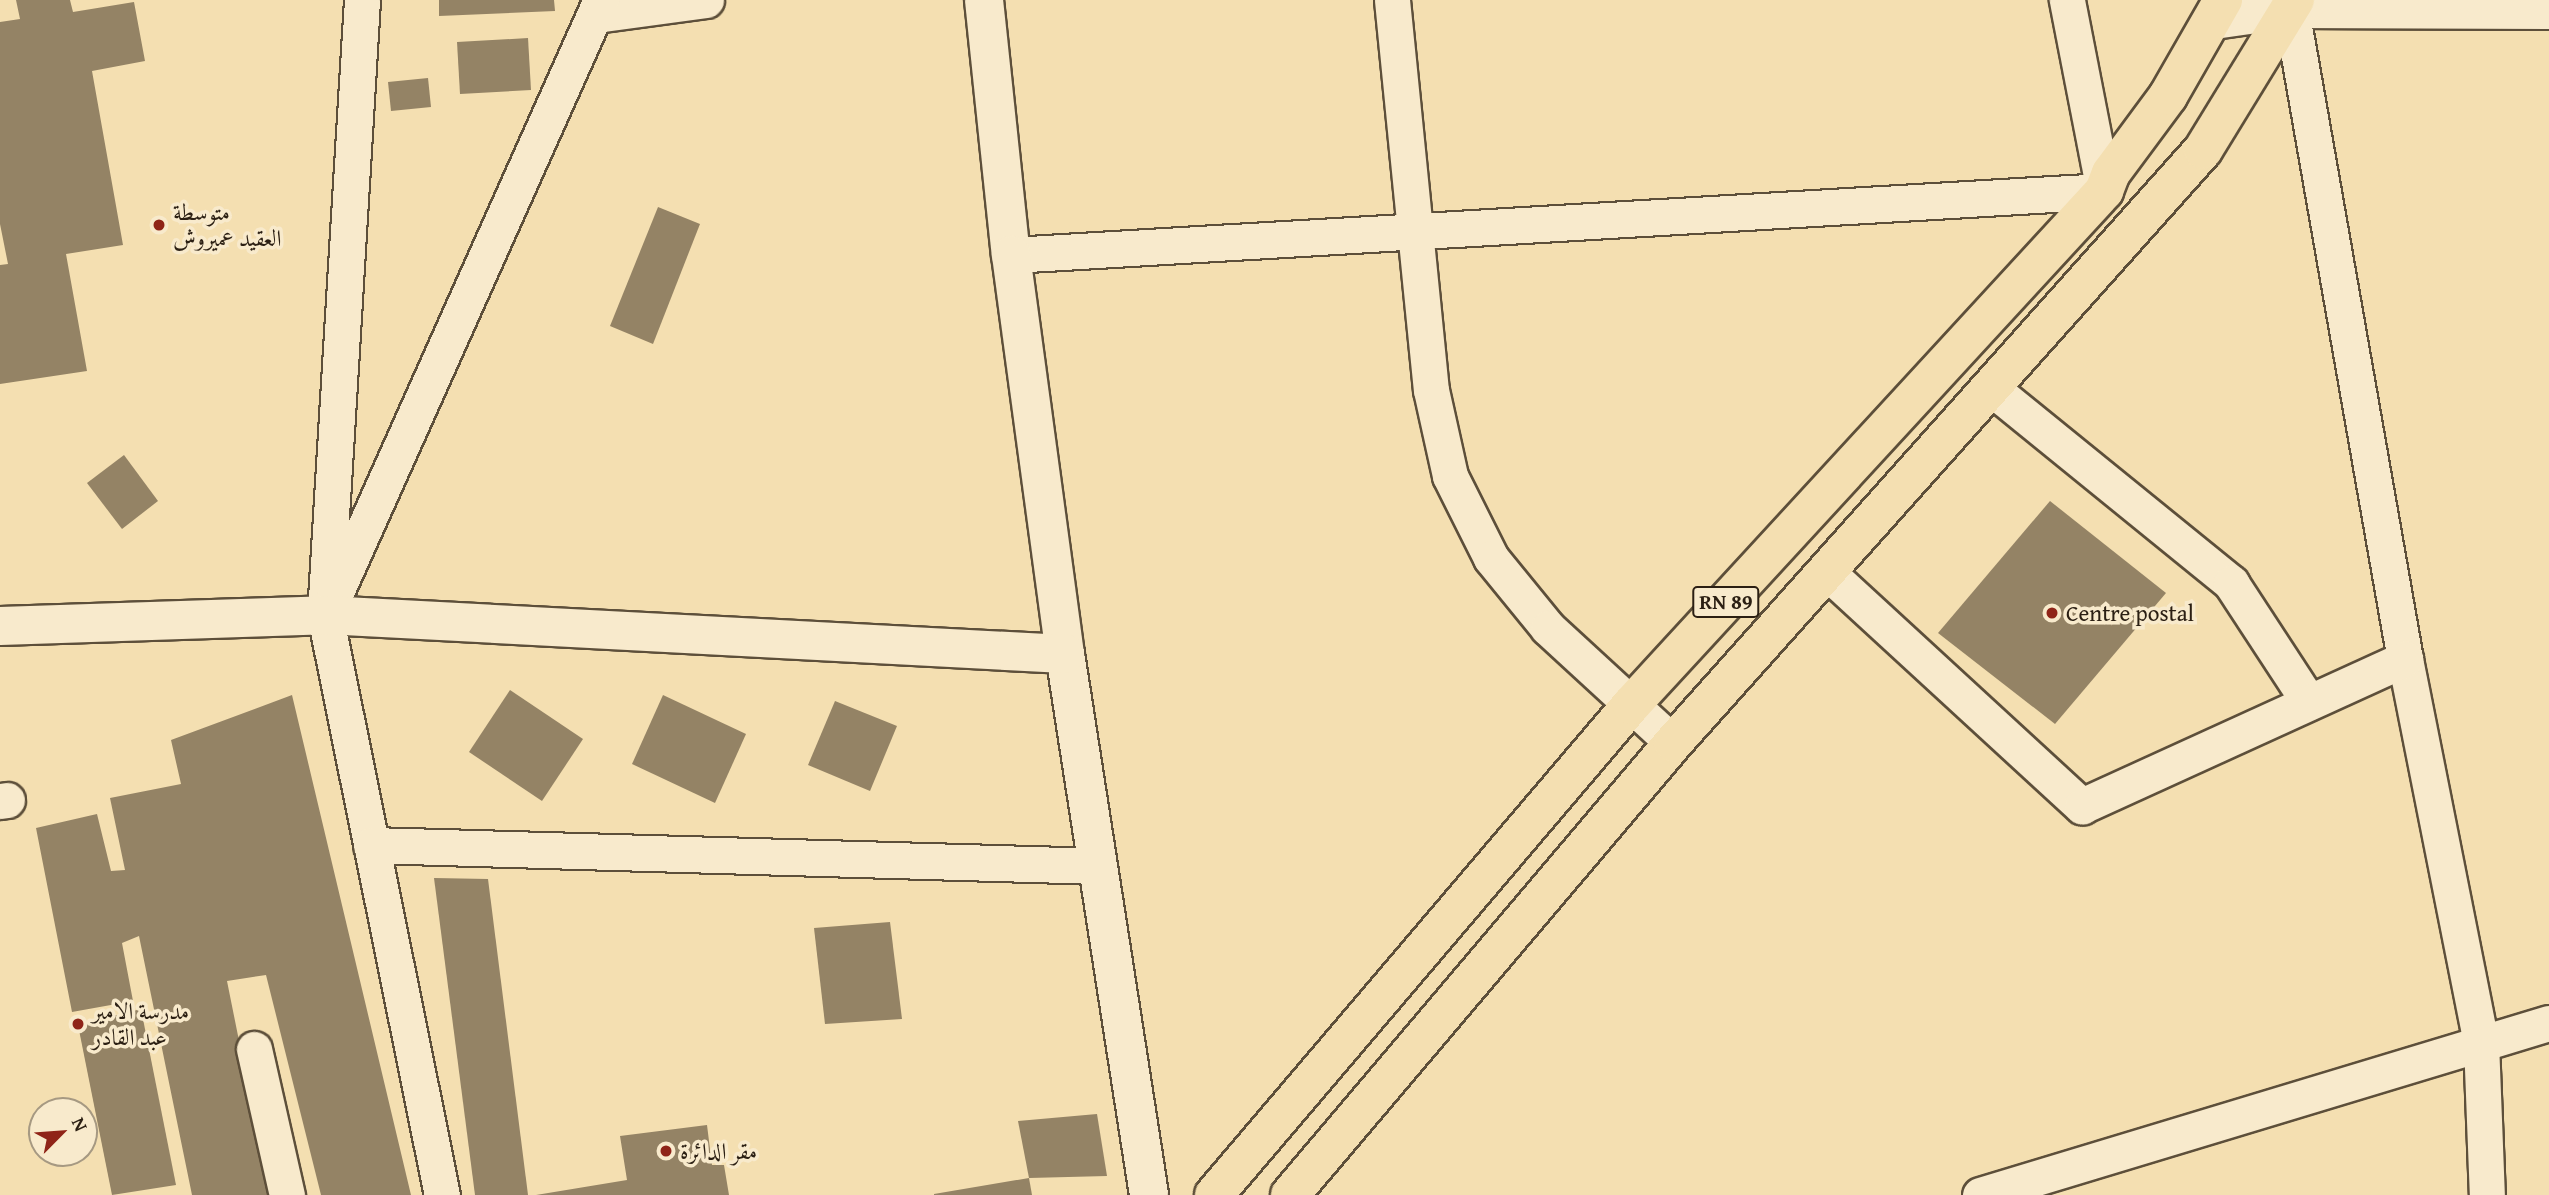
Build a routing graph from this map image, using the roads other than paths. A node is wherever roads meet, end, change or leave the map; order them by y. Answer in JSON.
{"nodes":[{"id":1,"x":362,"y":0,"type":"edge"},
{"id":2,"x":706,"y":0,"type":"edge"},
{"id":3,"x":984,"y":0,"type":"edge"},
{"id":4,"x":1392,"y":0,"type":"edge"},
{"id":5,"x":2067,"y":0,"type":"edge"},
{"id":6,"x":2293,"y":5,"type":"edge"},
{"id":7,"x":598,"y":7,"type":"edge"},
{"id":8,"x":2218,"y":11,"type":"edge"},
{"id":9,"x":2549,"y":11,"type":"edge"},
{"id":10,"x":2104,"y":191,"type":"junction"},
{"id":11,"x":1417,"y":234,"type":"junction"},
{"id":12,"x":1011,"y":255,"type":"junction"},
{"id":13,"x":1990,"y":387,"type":"junction"},
{"id":14,"x":1826,"y":571,"type":"junction"},
{"id":15,"x":325,"y":615,"type":"junction"},
{"id":16,"x":0,"y":626,"type":"edge"},
{"id":17,"x":1065,"y":654,"type":"junction"},
{"id":18,"x":2405,"y":659,"type":"junction"},
{"id":19,"x":2309,"y":702,"type":"junction"},
{"id":20,"x":1631,"y":705,"type":"junction"},
{"id":21,"x":1673,"y":743,"type":"junction"},
{"id":22,"x":371,"y":845,"type":"junction"},
{"id":23,"x":1098,"y":866,"type":"junction"},
{"id":24,"x":2549,"y":1023,"type":"edge"},
{"id":25,"x":2481,"y":1042,"type":"junction"},
{"id":26,"x":254,"y":1049,"type":"dead end"},
{"id":27,"x":287,"y":1195,"type":"edge"},
{"id":28,"x":442,"y":1195,"type":"edge"},
{"id":29,"x":1149,"y":1195,"type":"edge"},
{"id":30,"x":1214,"y":1195,"type":"edge"},
{"id":31,"x":1290,"y":1195,"type":"edge"},
{"id":32,"x":1980,"y":1195,"type":"edge"},
{"id":33,"x":2487,"y":1195,"type":"edge"}],
"edges":[{"from":1,"to":15,"type":"street"},
{"from":2,"to":7,"type":"street"},
{"from":3,"to":12,"type":"street"},
{"from":4,"to":11,"type":"street"},
{"from":5,"to":10,"type":"street"},
{"from":6,"to":8,"type":"street"},
{"from":6,"to":9,"type":"street"},
{"from":6,"to":13,"type":"main road","number":"RN 89"},
{"from":6,"to":18,"type":"street"},
{"from":7,"to":15,"type":"street"},
{"from":8,"to":10,"type":"main road","number":"RN 89"},
{"from":10,"to":11,"type":"street"},
{"from":10,"to":20,"type":"main road","number":"RN 89"},
{"from":11,"to":12,"type":"street"},
{"from":11,"to":20,"type":"street"},
{"from":12,"to":17,"type":"street"},
{"from":13,"to":14,"type":"main road","number":"RN 89"},
{"from":13,"to":19,"type":"street"},
{"from":14,"to":19,"type":"street"},
{"from":14,"to":21,"type":"main road","number":"RN 89"},
{"from":15,"to":16,"type":"street"},
{"from":15,"to":17,"type":"street"},
{"from":15,"to":22,"type":"street"},
{"from":17,"to":23,"type":"street"},
{"from":18,"to":19,"type":"street"},
{"from":18,"to":25,"type":"street"},
{"from":20,"to":21,"type":"street"},
{"from":20,"to":30,"type":"main road","number":"RN 89"},
{"from":21,"to":31,"type":"main road","number":"RN 89"},
{"from":22,"to":23,"type":"street"},
{"from":22,"to":28,"type":"street"},
{"from":23,"to":29,"type":"street"},
{"from":24,"to":25,"type":"street"},
{"from":25,"to":32,"type":"street"},
{"from":25,"to":33,"type":"street"},
{"from":26,"to":27,"type":"street"}]}
